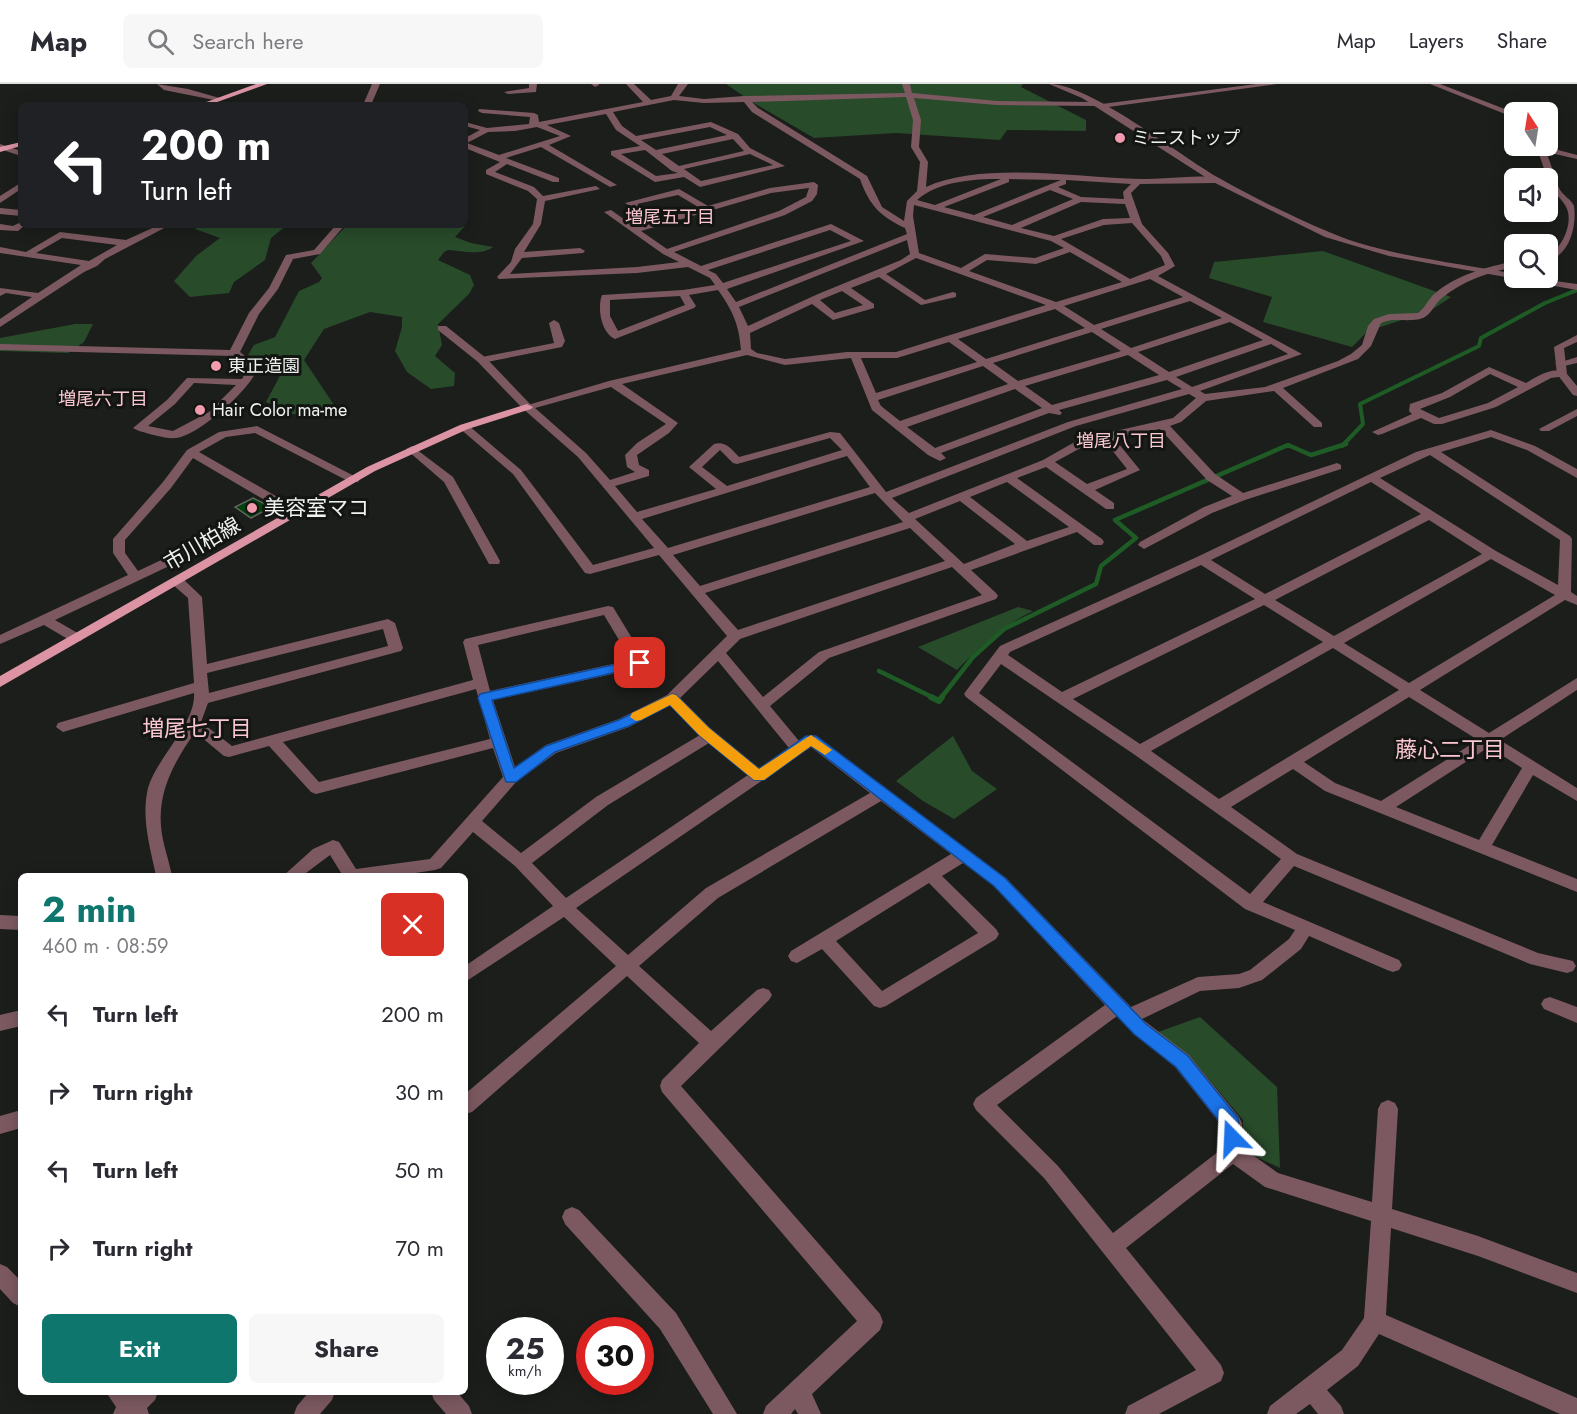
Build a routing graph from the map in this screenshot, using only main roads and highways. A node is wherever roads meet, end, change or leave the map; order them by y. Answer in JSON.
{"nodes":[{"id":1,"x":263,"y":84,"type":"edge"},
{"id":2,"x":210,"y":102,"type":"edge"},
{"id":3,"x":18,"y":145,"type":"edge"},
{"id":4,"x":2,"y":148,"type":"edge"},
{"id":5,"x":527,"y":407,"type":"road end"},
{"id":6,"x":0,"y":682,"type":"edge"}],
"edges":[{"from":1,"to":2,"type":"main road"},
{"from":3,"to":4,"type":"main road"},
{"from":5,"to":6,"type":"main road","name":"市川柏線"}]}
